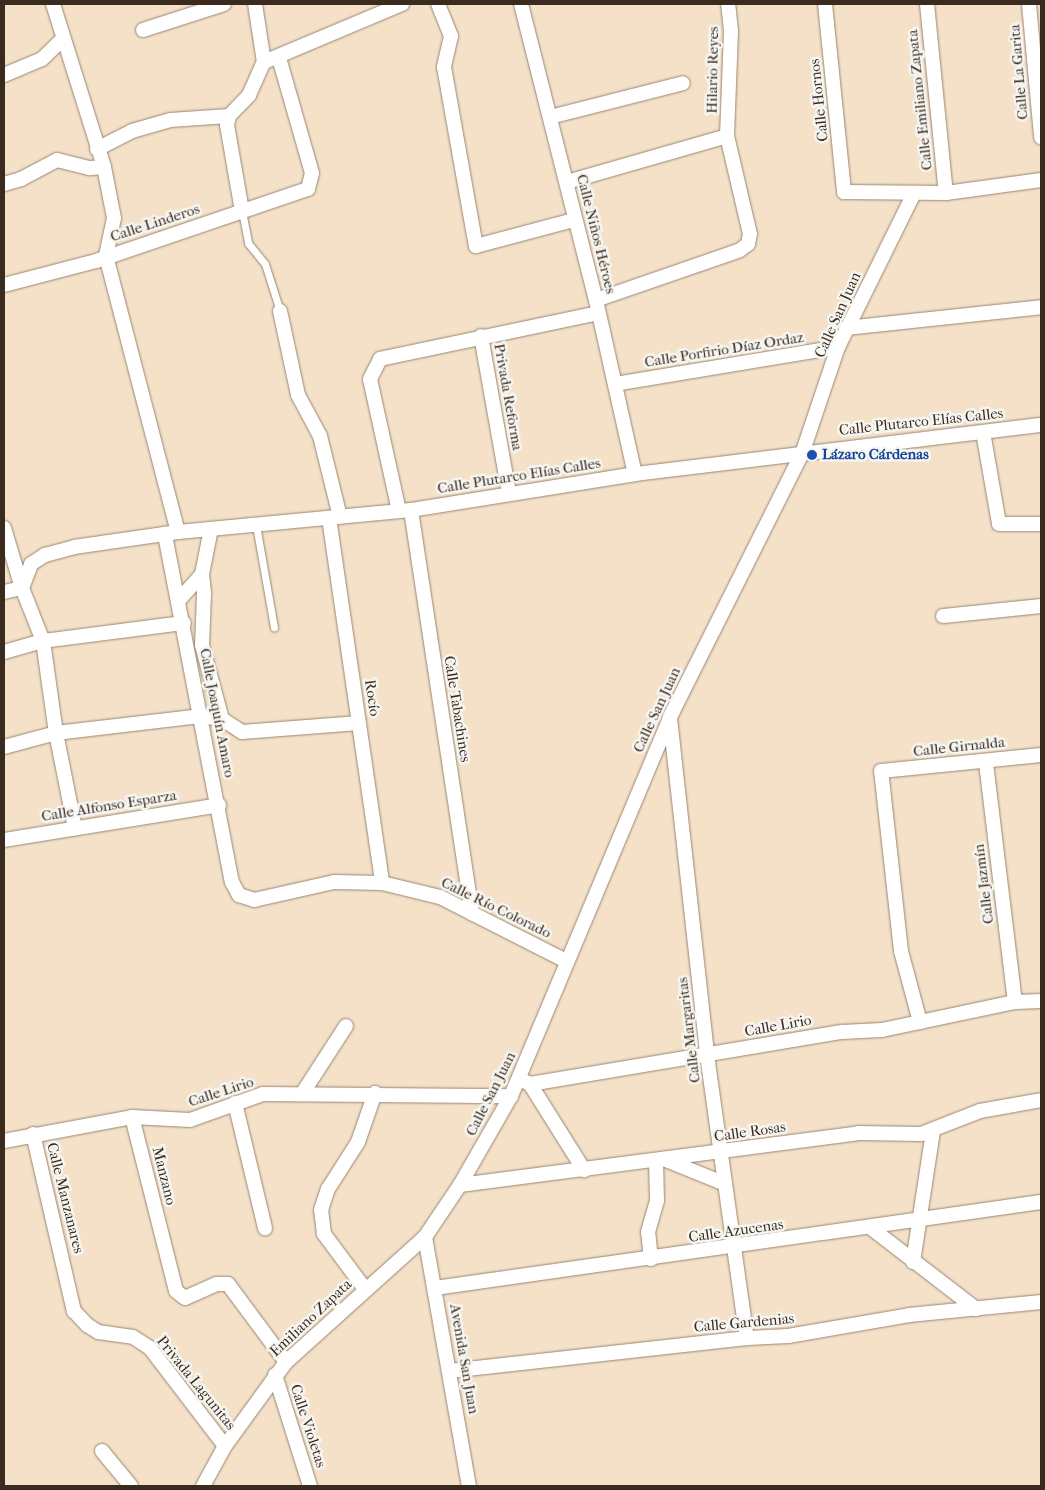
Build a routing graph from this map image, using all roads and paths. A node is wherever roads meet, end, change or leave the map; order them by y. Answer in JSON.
{"nodes":[{"id":1,"x":52,"y":4,"type":"edge"},
{"id":2,"x":224,"y":4,"type":"edge"},
{"id":3,"x":255,"y":4,"type":"edge"},
{"id":4,"x":402,"y":4,"type":"edge"},
{"id":5,"x":438,"y":4,"type":"edge"},
{"id":6,"x":521,"y":4,"type":"edge"},
{"id":7,"x":728,"y":4,"type":"edge"},
{"id":8,"x":825,"y":4,"type":"edge"},
{"id":9,"x":927,"y":4,"type":"edge"},
{"id":10,"x":1029,"y":4,"type":"edge"},
{"id":11,"x":143,"y":30,"type":"dead end"},
{"id":12,"x":63,"y":39,"type":"junction"},
{"id":13,"x":280,"y":58,"type":"junction"},
{"id":14,"x":264,"y":62,"type":"junction"},
{"id":15,"x":4,"y":75,"type":"edge"},
{"id":16,"x":683,"y":83,"type":"dead end"},
{"id":17,"x":229,"y":116,"type":"junction"},
{"id":18,"x":550,"y":118,"type":"junction"},
{"id":19,"x":727,"y":136,"type":"junction"},
{"id":20,"x":1041,"y":137,"type":"edge"},
{"id":21,"x":97,"y":149,"type":"junction"},
{"id":22,"x":104,"y":167,"type":"junction"},
{"id":23,"x":1041,"y":180,"type":"edge"},
{"id":24,"x":567,"y":182,"type":"junction"},
{"id":25,"x":4,"y":184,"type":"edge"},
{"id":26,"x":914,"y":193,"type":"junction"},
{"id":27,"x":946,"y":193,"type":"junction"},
{"id":28,"x":242,"y":211,"type":"junction"},
{"id":29,"x":574,"y":220,"type":"junction"},
{"id":30,"x":106,"y":256,"type":"junction"},
{"id":31,"x":4,"y":285,"type":"edge"},
{"id":32,"x":597,"y":307,"type":"junction"},
{"id":33,"x":1041,"y":307,"type":"edge"},
{"id":34,"x":280,"y":311,"type":"joint"},
{"id":35,"x":846,"y":328,"type":"junction"},
{"id":36,"x":481,"y":336,"type":"junction"},
{"id":37,"x":838,"y":347,"type":"junction"},
{"id":38,"x":615,"y":384,"type":"junction"},
{"id":39,"x":1041,"y":424,"type":"edge"},
{"id":40,"x":983,"y":432,"type":"junction"},
{"id":41,"x":803,"y":451,"type":"junction"},
{"id":42,"x":635,"y":474,"type":"junction"},
{"id":43,"x":508,"y":493,"type":"junction"},
{"id":44,"x":405,"y":511,"type":"junction"},
{"id":45,"x":334,"y":518,"type":"junction"},
{"id":46,"x":1041,"y":524,"type":"edge"},
{"id":47,"x":256,"y":526,"type":"junction"},
{"id":48,"x":4,"y":528,"type":"edge"},
{"id":49,"x":211,"y":529,"type":"junction"},
{"id":50,"x":171,"y":533,"type":"junction"},
{"id":51,"x":202,"y":574,"type":"junction"},
{"id":52,"x":22,"y":588,"type":"junction"},
{"id":53,"x":4,"y":592,"type":"edge"},
{"id":54,"x":178,"y":601,"type":"junction"},
{"id":55,"x":1041,"y":606,"type":"edge"},
{"id":56,"x":943,"y":616,"type":"dead end"},
{"id":57,"x":184,"y":623,"type":"junction"},
{"id":58,"x":274,"y":628,"type":"dead end"},
{"id":59,"x":43,"y":641,"type":"junction"},
{"id":60,"x":4,"y":652,"type":"edge"},
{"id":61,"x":200,"y":716,"type":"junction"},
{"id":62,"x":670,"y":717,"type":"junction"},
{"id":63,"x":222,"y":719,"type":"junction"},
{"id":64,"x":359,"y":723,"type":"junction"},
{"id":65,"x":56,"y":733,"type":"junction"},
{"id":66,"x":4,"y":747,"type":"edge"},
{"id":67,"x":1041,"y":756,"type":"edge"},
{"id":68,"x":986,"y":763,"type":"junction"},
{"id":69,"x":219,"y":805,"type":"junction"},
{"id":70,"x":76,"y":828,"type":"junction"},
{"id":71,"x":4,"y":840,"type":"edge"},
{"id":72,"x":382,"y":883,"type":"junction"},
{"id":73,"x":239,"y":895,"type":"joint"},
{"id":74,"x":472,"y":913,"type":"junction"},
{"id":75,"x":566,"y":961,"type":"junction"},
{"id":76,"x":1041,"y":1001,"type":"edge"},
{"id":77,"x":1015,"y":1002,"type":"junction"},
{"id":78,"x":920,"y":1022,"type":"junction"},
{"id":79,"x":346,"y":1026,"type":"dead end"},
{"id":80,"x":707,"y":1055,"type":"junction"},
{"id":81,"x":525,"y":1081,"type":"junction"},
{"id":82,"x":375,"y":1093,"type":"junction"},
{"id":83,"x":302,"y":1094,"type":"junction"},
{"id":84,"x":511,"y":1096,"type":"junction"},
{"id":85,"x":1041,"y":1100,"type":"edge"},
{"id":86,"x":235,"y":1103,"type":"junction"},
{"id":87,"x":132,"y":1117,"type":"junction"},
{"id":88,"x":933,"y":1131,"type":"junction"},
{"id":89,"x":33,"y":1134,"type":"junction"},
{"id":90,"x":4,"y":1141,"type":"edge"},
{"id":91,"x":720,"y":1152,"type":"junction"},
{"id":92,"x":660,"y":1160,"type":"junction"},
{"id":93,"x":584,"y":1170,"type":"junction"},
{"id":94,"x":725,"y":1184,"type":"junction"},
{"id":95,"x":460,"y":1185,"type":"junction"},
{"id":96,"x":1041,"y":1202,"type":"edge"},
{"id":97,"x":919,"y":1220,"type":"junction"},
{"id":98,"x":265,"y":1228,"type":"dead end"},
{"id":99,"x":872,"y":1228,"type":"junction"},
{"id":100,"x":425,"y":1237,"type":"junction"},
{"id":101,"x":734,"y":1248,"type":"junction"},
{"id":102,"x":651,"y":1259,"type":"junction"},
{"id":103,"x":913,"y":1262,"type":"junction"},
{"id":104,"x":66,"y":1269,"type":"joint"},
{"id":105,"x":435,"y":1288,"type":"junction"},
{"id":106,"x":364,"y":1290,"type":"junction"},
{"id":107,"x":1041,"y":1302,"type":"edge"},
{"id":108,"x":976,"y":1308,"type":"junction"},
{"id":109,"x":747,"y":1338,"type":"junction"},
{"id":110,"x":286,"y":1362,"type":"junction"},
{"id":111,"x":449,"y":1371,"type":"junction"},
{"id":112,"x":275,"y":1375,"type":"junction"},
{"id":113,"x":225,"y":1446,"type":"junction"},
{"id":114,"x":102,"y":1451,"type":"dead end"},
{"id":115,"x":132,"y":1486,"type":"edge"},
{"id":116,"x":203,"y":1486,"type":"edge"},
{"id":117,"x":310,"y":1486,"type":"edge"},
{"id":118,"x":469,"y":1486,"type":"edge"}],
"edges":[{"from":1,"to":12,"type":"street"},
{"from":2,"to":11,"type":"street"},
{"from":3,"to":14,"type":"street"},
{"from":4,"to":13,"type":"street"},
{"from":5,"to":29,"type":"street"},
{"from":6,"to":18,"type":"street","name":"Calle Niños Héroes"},
{"from":7,"to":19,"type":"street","name":"Hilario Reyes"},
{"from":8,"to":26,"type":"street","name":"Calle Hornos"},
{"from":9,"to":27,"type":"street","name":"Calle Emiliano Zapata"},
{"from":10,"to":20,"type":"street","name":"Calle La Garita"},
{"from":12,"to":15,"type":"street"},
{"from":12,"to":21,"type":"street"},
{"from":13,"to":14,"type":"street"},
{"from":13,"to":28,"type":"street","name":"Calle Linderos"},
{"from":14,"to":17,"type":"street"},
{"from":16,"to":18,"type":"street"},
{"from":17,"to":21,"type":"street"},
{"from":17,"to":28,"type":"street"},
{"from":18,"to":24,"type":"street","name":"Calle Niños Héroes"},
{"from":19,"to":24,"type":"street"},
{"from":19,"to":32,"type":"street"},
{"from":21,"to":22,"type":"street"},
{"from":22,"to":25,"type":"street"},
{"from":22,"to":30,"type":"street"},
{"from":23,"to":27,"type":"street"},
{"from":24,"to":29,"type":"street","name":"Calle Niños Héroes"},
{"from":26,"to":27,"type":"street"},
{"from":26,"to":35,"type":"street","name":"Calle San Juan"},
{"from":28,"to":30,"type":"street","name":"Calle Linderos"},
{"from":28,"to":34,"type":"lane"},
{"from":29,"to":32,"type":"street","name":"Calle Niños Héroes"},
{"from":30,"to":31,"type":"street","name":"Calle Linderos"},
{"from":30,"to":50,"type":"street","name":"Calle Joaquín Amaro"},
{"from":32,"to":36,"type":"street"},
{"from":32,"to":38,"type":"street","name":"Calle Niños Héroes"},
{"from":33,"to":35,"type":"street"},
{"from":34,"to":45,"type":"street","name":"Rocío"},
{"from":35,"to":37,"type":"street","name":"Calle San Juan"},
{"from":36,"to":43,"type":"street","name":"Privada Reforma"},
{"from":36,"to":44,"type":"street","name":"Calle Tabachines"},
{"from":37,"to":38,"type":"street","name":"Calle Porfirio Díaz Ordaz"},
{"from":37,"to":41,"type":"street","name":"Calle San Juan"},
{"from":38,"to":42,"type":"street","name":"Calle Niños Héroes"},
{"from":39,"to":40,"type":"street","name":"Calle Plutarco Elías Calles"},
{"from":40,"to":41,"type":"street","name":"Calle Plutarco Elías Calles"},
{"from":40,"to":46,"type":"street"},
{"from":41,"to":42,"type":"street","name":"Calle Plutarco Elías Calles"},
{"from":41,"to":62,"type":"street","name":"Calle San Juan"},
{"from":42,"to":43,"type":"street","name":"Calle Plutarco Elías Calles"},
{"from":43,"to":44,"type":"street","name":"Calle Plutarco Elías Calles"},
{"from":44,"to":45,"type":"street","name":"Calle Plutarco Elías Calles"},
{"from":44,"to":74,"type":"street","name":"Calle Tabachines"},
{"from":45,"to":47,"type":"street","name":"Calle Plutarco Elías Calles"},
{"from":45,"to":64,"type":"street","name":"Rocío"},
{"from":47,"to":49,"type":"street","name":"Calle Plutarco Elías Calles"},
{"from":47,"to":58,"type":"lane"},
{"from":48,"to":52,"type":"street"},
{"from":49,"to":50,"type":"street","name":"Calle Plutarco Elías Calles"},
{"from":49,"to":51,"type":"street"},
{"from":50,"to":52,"type":"street","name":"Calle Plutarco Elías Calles"},
{"from":50,"to":54,"type":"street","name":"Calle Joaquín Amaro"},
{"from":51,"to":54,"type":"street"},
{"from":51,"to":63,"type":"street"},
{"from":52,"to":53,"type":"street"},
{"from":52,"to":59,"type":"street"},
{"from":54,"to":57,"type":"street","name":"Calle Joaquín Amaro"},
{"from":55,"to":56,"type":"street"},
{"from":57,"to":59,"type":"street"},
{"from":57,"to":61,"type":"street","name":"Calle Joaquín Amaro"},
{"from":59,"to":60,"type":"street"},
{"from":59,"to":65,"type":"street"},
{"from":61,"to":63,"type":"street"},
{"from":61,"to":65,"type":"street"},
{"from":61,"to":69,"type":"street","name":"Calle Joaquín Amaro"},
{"from":62,"to":75,"type":"street","name":"Calle San Juan"},
{"from":62,"to":80,"type":"street","name":"Calle Margaritas"},
{"from":63,"to":64,"type":"street"},
{"from":64,"to":72,"type":"street","name":"Rocío"},
{"from":65,"to":66,"type":"street"},
{"from":65,"to":70,"type":"street"},
{"from":67,"to":68,"type":"street","name":"Calle Girnalda"},
{"from":68,"to":77,"type":"street","name":"Calle Jazmín"},
{"from":68,"to":78,"type":"street","name":"Calle Girnalda"},
{"from":69,"to":70,"type":"street","name":"Calle Alfonso Esparza"},
{"from":69,"to":73,"type":"street","name":"Calle Joaquín Amaro"},
{"from":70,"to":71,"type":"street","name":"Calle Alfonso Esparza"},
{"from":72,"to":73,"type":"street","name":"Calle Río Colorado"},
{"from":72,"to":74,"type":"street","name":"Calle Río Colorado"},
{"from":74,"to":75,"type":"street","name":"Calle Río Colorado"},
{"from":75,"to":81,"type":"street","name":"Calle San Juan"},
{"from":76,"to":77,"type":"street","name":"Calle Lirio"},
{"from":77,"to":78,"type":"street","name":"Calle Lirio"},
{"from":78,"to":80,"type":"street","name":"Calle Lirio"},
{"from":79,"to":83,"type":"street"},
{"from":80,"to":81,"type":"street","name":"Calle Lirio"},
{"from":80,"to":91,"type":"street","name":"Calle Margaritas"},
{"from":81,"to":84,"type":"street","name":"Calle San Juan"},
{"from":81,"to":93,"type":"street"},
{"from":82,"to":83,"type":"street","name":"Calle Lirio"},
{"from":82,"to":84,"type":"street","name":"Calle Lirio"},
{"from":82,"to":106,"type":"street"},
{"from":83,"to":86,"type":"street","name":"Calle Lirio"},
{"from":84,"to":95,"type":"street","name":"Calle San Juan"},
{"from":85,"to":88,"type":"street","name":"Calle Rosas"},
{"from":86,"to":87,"type":"street","name":"Calle Lirio"},
{"from":86,"to":98,"type":"street"},
{"from":87,"to":89,"type":"street","name":"Calle Lirio"},
{"from":87,"to":110,"type":"street","name":"Manzano"},
{"from":88,"to":91,"type":"street","name":"Calle Rosas"},
{"from":88,"to":97,"type":"street"},
{"from":89,"to":90,"type":"street","name":"Calle Lirio"},
{"from":89,"to":104,"type":"street","name":"Calle Manzanares"},
{"from":91,"to":92,"type":"street","name":"Calle Rosas"},
{"from":91,"to":94,"type":"street","name":"Calle Margaritas"},
{"from":92,"to":93,"type":"street","name":"Calle Rosas"},
{"from":92,"to":94,"type":"street"},
{"from":92,"to":102,"type":"street"},
{"from":93,"to":95,"type":"street","name":"Calle Rosas"},
{"from":94,"to":101,"type":"street","name":"Calle Margaritas"},
{"from":95,"to":100,"type":"street","name":"Calle San Juan"},
{"from":96,"to":97,"type":"street","name":"Calle Azucenas"},
{"from":97,"to":99,"type":"street","name":"Calle Azucenas"},
{"from":97,"to":103,"type":"street"},
{"from":99,"to":101,"type":"street","name":"Calle Azucenas"},
{"from":99,"to":103,"type":"street"},
{"from":100,"to":105,"type":"street","name":"Avenida San Juan"},
{"from":100,"to":106,"type":"street","name":"Emiliano Zapata"},
{"from":101,"to":102,"type":"street","name":"Calle Azucenas"},
{"from":101,"to":109,"type":"street","name":"Calle Margaritas"},
{"from":102,"to":105,"type":"street","name":"Calle Azucenas"},
{"from":103,"to":108,"type":"street"},
{"from":104,"to":113,"type":"street","name":"Privada Lagunitas"},
{"from":105,"to":111,"type":"street","name":"Avenida San Juan"},
{"from":106,"to":110,"type":"street","name":"Emiliano Zapata"},
{"from":107,"to":108,"type":"street","name":"Calle Gardenias"},
{"from":108,"to":109,"type":"street","name":"Calle Gardenias"},
{"from":109,"to":111,"type":"street","name":"Calle Gardenias"},
{"from":110,"to":112,"type":"street","name":"Emiliano Zapata"},
{"from":111,"to":118,"type":"street","name":"Avenida San Juan"},
{"from":112,"to":113,"type":"street","name":"Emiliano Zapata"},
{"from":112,"to":117,"type":"street","name":"Calle Violetas"},
{"from":113,"to":116,"type":"street","name":"Emiliano Zapata"},
{"from":114,"to":115,"type":"street"}]}
